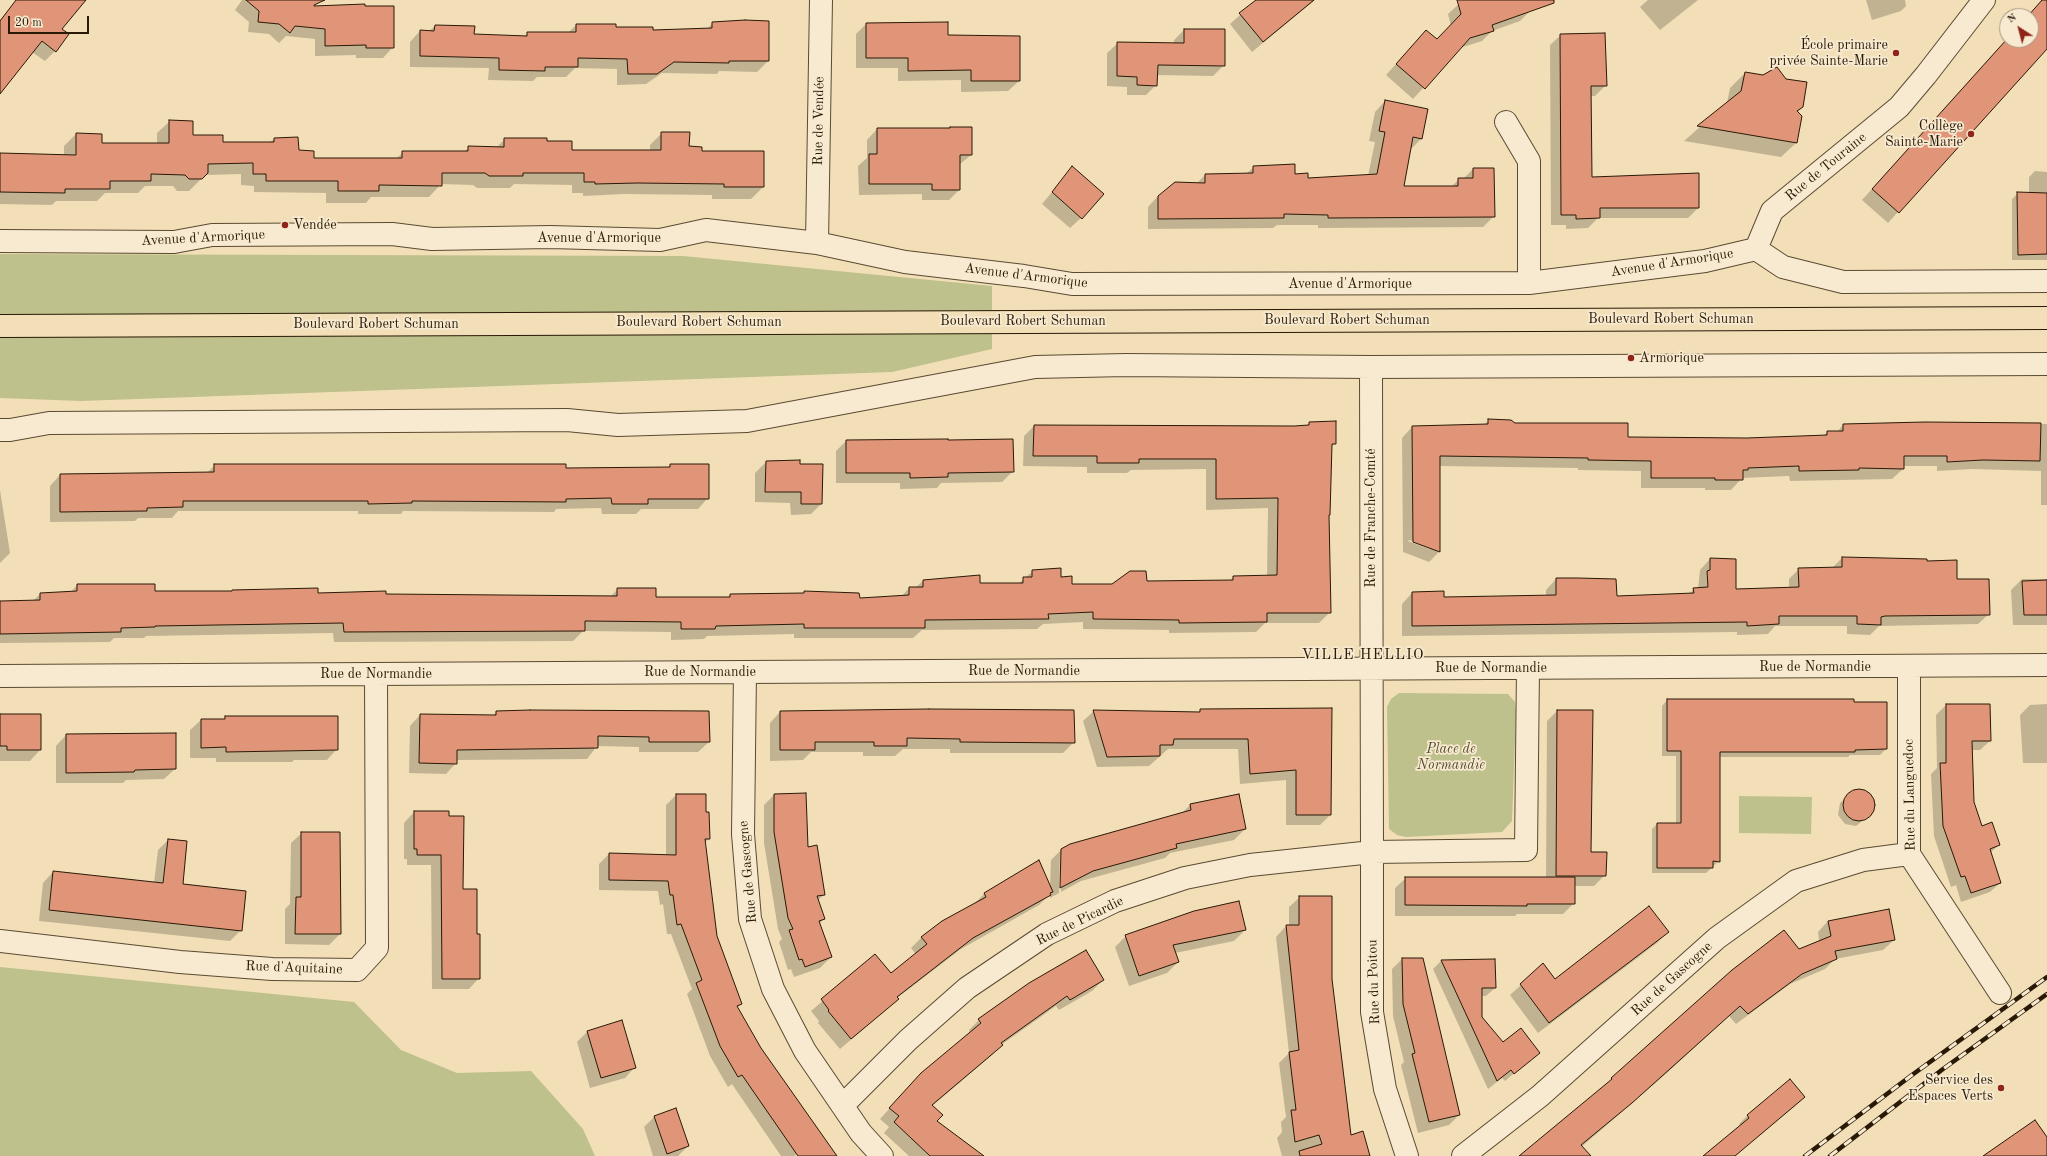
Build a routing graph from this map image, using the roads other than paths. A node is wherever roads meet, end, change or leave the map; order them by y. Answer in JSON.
{"nodes":[{"id":1,"x":821,"y":0,"type":"edge"},
{"id":2,"x":1984,"y":0,"type":"edge"},
{"id":3,"x":1506,"y":122,"type":"dead end"},
{"id":4,"x":0,"y":241,"type":"edge"},
{"id":5,"x":817,"y":243,"type":"junction"},
{"id":6,"x":1756,"y":249,"type":"junction"},
{"id":7,"x":2047,"y":281,"type":"edge"},
{"id":8,"x":1529,"y":283,"type":"junction"},
{"id":9,"x":2047,"y":318,"type":"edge"},
{"id":10,"x":0,"y":326,"type":"edge"},
{"id":11,"x":2047,"y":364,"type":"edge"},
{"id":12,"x":1371,"y":367,"type":"junction"},
{"id":13,"x":0,"y":430,"type":"edge"},
{"id":14,"x":1909,"y":666,"type":"junction"},
{"id":15,"x":2047,"y":666,"type":"edge"},
{"id":16,"x":1528,"y":668,"type":"junction"},
{"id":17,"x":1372,"y":669,"type":"junction"},
{"id":18,"x":745,"y":672,"type":"junction"},
{"id":19,"x":376,"y":674,"type":"junction"},
{"id":20,"x":0,"y":676,"type":"edge"},
{"id":21,"x":1372,"y":852,"type":"junction"},
{"id":22,"x":1909,"y":854,"type":"junction"},
{"id":23,"x":0,"y":941,"type":"edge"},
{"id":24,"x":2000,"y":993,"type":"dead end"},
{"id":25,"x":843,"y":1106,"type":"junction"},
{"id":26,"x":882,"y":1156,"type":"edge"},
{"id":27,"x":1407,"y":1156,"type":"edge"},
{"id":28,"x":1463,"y":1156,"type":"edge"}],
"edges":[{"from":1,"to":5,"type":"street","name":"Rue de Vendée"},
{"from":2,"to":6,"type":"street","name":"Rue de Touraine"},
{"from":3,"to":8,"type":"street"},
{"from":4,"to":5,"type":"street","name":"Avenue d'Armorique"},
{"from":5,"to":8,"type":"street","name":"Avenue d'Armorique"},
{"from":6,"to":7,"type":"street"},
{"from":6,"to":8,"type":"street","name":"Avenue d'Armorique"},
{"from":9,"to":10,"type":"main road","name":"Boulevard Robert Schuman"},
{"from":11,"to":12,"type":"street"},
{"from":12,"to":13,"type":"street"},
{"from":12,"to":17,"type":"street","name":"Rue de Franche-Comté"},
{"from":14,"to":15,"type":"street","name":"Rue de Normandie"},
{"from":14,"to":16,"type":"street","name":"Rue de Normandie"},
{"from":14,"to":22,"type":"street","name":"Rue du Languedoc"},
{"from":16,"to":17,"type":"street","name":"Rue de Normandie"},
{"from":16,"to":21,"type":"street"},
{"from":17,"to":18,"type":"street","name":"Rue de Normandie"},
{"from":17,"to":21,"type":"street"},
{"from":18,"to":19,"type":"street","name":"Rue de Normandie"},
{"from":18,"to":25,"type":"street","name":"Rue de Gascogne"},
{"from":19,"to":20,"type":"street","name":"Rue de Normandie"},
{"from":19,"to":23,"type":"street","name":"Rue d'Aquitaine"},
{"from":21,"to":25,"type":"street","name":"Rue de Picardie"},
{"from":21,"to":27,"type":"street","name":"Rue du Poitou"},
{"from":22,"to":24,"type":"street","name":"Rue du Languedoc"},
{"from":22,"to":28,"type":"street","name":"Rue de Gascogne"},
{"from":25,"to":26,"type":"street","name":"Rue de Gascogne"}]}
